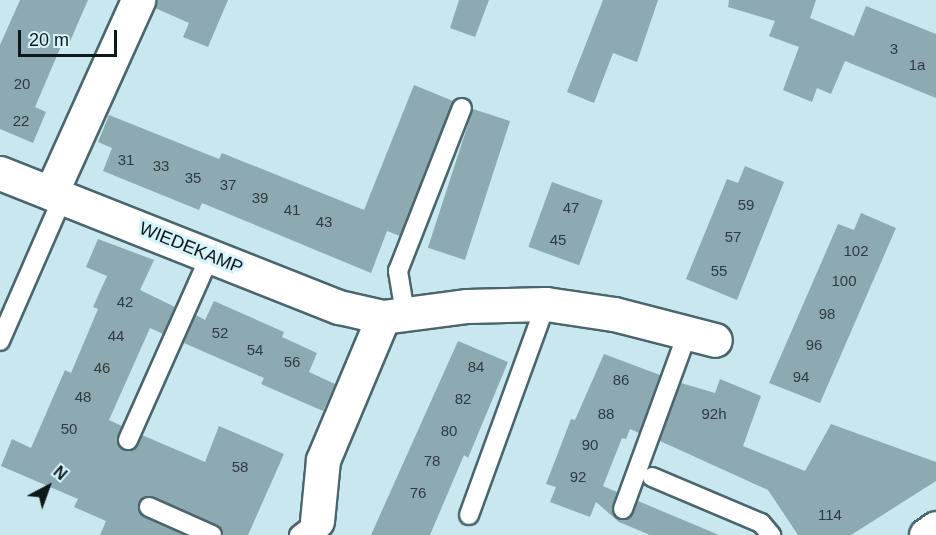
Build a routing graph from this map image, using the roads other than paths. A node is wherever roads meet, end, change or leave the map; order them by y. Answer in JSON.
{"nodes":[{"id":1,"x":138,"y":0,"type":"edge"},
{"id":2,"x":462,"y":108,"type":"dead end"},
{"id":3,"x":0,"y":173,"type":"edge"},
{"id":4,"x":57,"y":195,"type":"junction"},
{"id":5,"x":210,"y":256,"type":"junction"},
{"id":6,"x":546,"y":304,"type":"junction"},
{"id":7,"x":394,"y":315,"type":"junction"},
{"id":8,"x":701,"y":337,"type":"joint"},
{"id":9,"x":0,"y":341,"type":"edge"},
{"id":10,"x":128,"y":440,"type":"dead end"},
{"id":11,"x":652,"y":477,"type":"dead end"},
{"id":12,"x":149,"y":507,"type":"dead end"},
{"id":13,"x":623,"y":509,"type":"dead end"},
{"id":14,"x":470,"y":515,"type":"dead end"},
{"id":15,"x":308,"y":528,"type":"edge"},
{"id":16,"x":936,"y":528,"type":"edge"},
{"id":17,"x":212,"y":535,"type":"edge"},
{"id":18,"x":771,"y":535,"type":"edge"},
{"id":19,"x":926,"y":535,"type":"edge"}],
"edges":[{"from":1,"to":4,"type":"street"},
{"from":2,"to":7,"type":"lane"},
{"from":3,"to":4,"type":"street","name":"WIEDEKAMP"},
{"from":4,"to":5,"type":"street","name":"WIEDEKAMP"},
{"from":4,"to":9,"type":"lane"},
{"from":5,"to":7,"type":"street","name":"WIEDEKAMP"},
{"from":5,"to":10,"type":"lane"},
{"from":6,"to":7,"type":"street","name":"WIEDEKAMP"},
{"from":6,"to":8,"type":"street","name":"WIEDEKAMP"},
{"from":6,"to":14,"type":"lane"},
{"from":7,"to":15,"type":"street"},
{"from":8,"to":13,"type":"lane"},
{"from":11,"to":18,"type":"lane"},
{"from":12,"to":17,"type":"lane"},
{"from":16,"to":19,"type":"street"}]}
